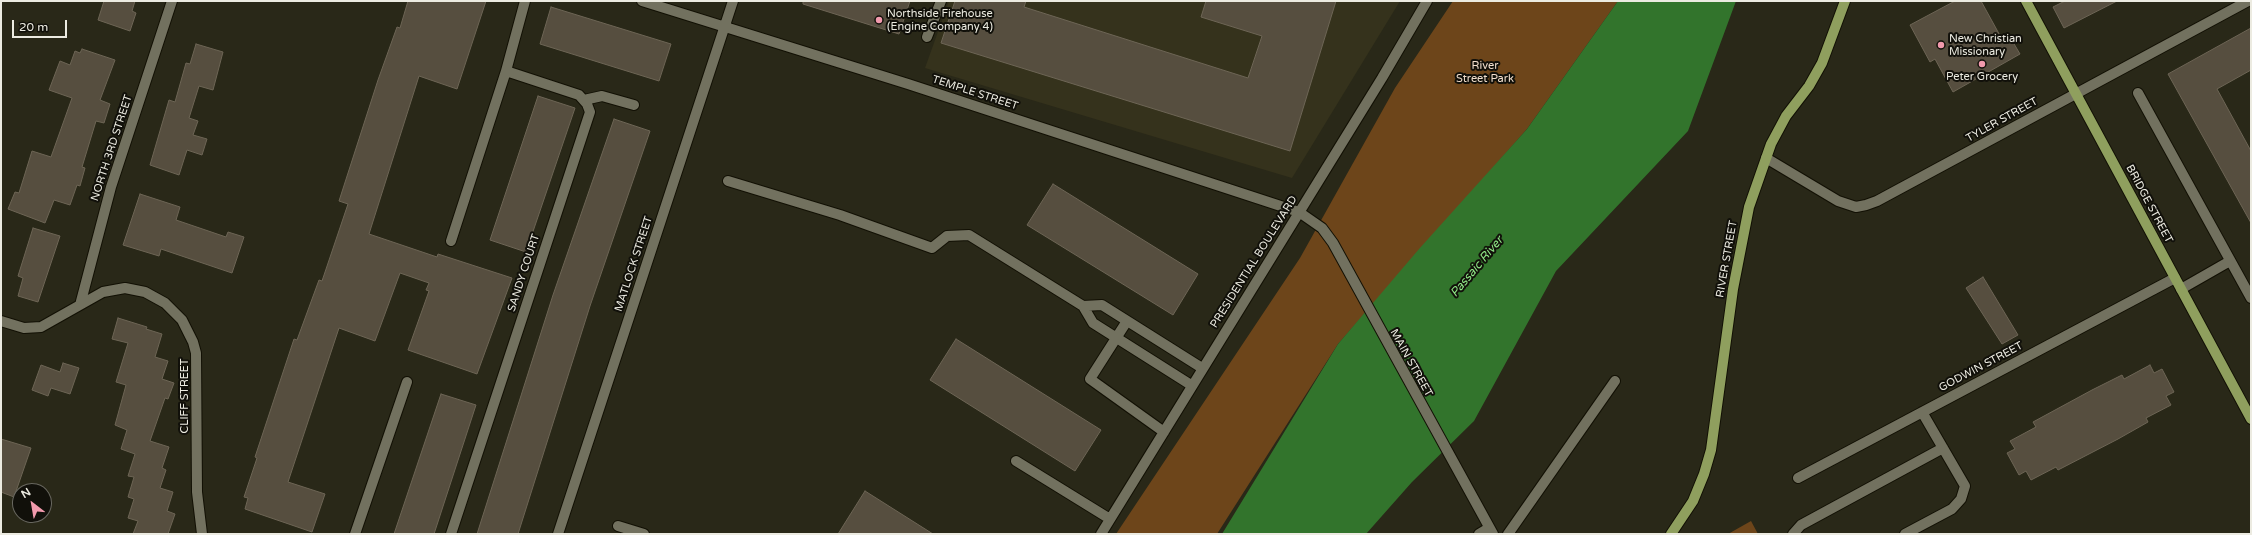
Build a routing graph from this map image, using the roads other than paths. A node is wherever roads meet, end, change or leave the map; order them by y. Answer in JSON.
{"nodes":[{"id":1,"x":172,"y":1,"type":"edge"},
{"id":2,"x":525,"y":1,"type":"edge"},
{"id":3,"x":642,"y":1,"type":"edge"},
{"id":4,"x":733,"y":1,"type":"edge"},
{"id":5,"x":941,"y":1,"type":"edge"},
{"id":6,"x":1427,"y":1,"type":"edge"},
{"id":7,"x":1845,"y":1,"type":"edge"},
{"id":8,"x":2026,"y":1,"type":"edge"},
{"id":9,"x":2248,"y":1,"type":"edge"},
{"id":10,"x":2235,"y":4,"type":"edge"},
{"id":11,"x":725,"y":28,"type":"junction"},
{"id":12,"x":927,"y":36,"type":"dead end"},
{"id":13,"x":506,"y":71,"type":"junction"},
{"id":14,"x":2076,"y":93,"type":"junction"},
{"id":15,"x":2138,"y":93,"type":"dead end"},
{"id":16,"x":584,"y":100,"type":"junction"},
{"id":17,"x":634,"y":105,"type":"dead end"},
{"id":18,"x":1766,"y":158,"type":"junction"},
{"id":19,"x":728,"y":181,"type":"dead end"},
{"id":20,"x":1299,"y":212,"type":"junction"},
{"id":21,"x":451,"y":241,"type":"dead end"},
{"id":22,"x":2230,"y":261,"type":"junction"},
{"id":23,"x":2175,"y":278,"type":"junction"},
{"id":24,"x":2181,"y":289,"type":"junction"},
{"id":25,"x":2251,"y":298,"type":"edge"},
{"id":26,"x":80,"y":305,"type":"junction"},
{"id":27,"x":1083,"y":306,"type":"junction"},
{"id":28,"x":1,"y":321,"type":"edge"},
{"id":29,"x":1127,"y":321,"type":"junction"},
{"id":30,"x":1116,"y":339,"type":"junction"},
{"id":31,"x":1202,"y":368,"type":"junction"},
{"id":32,"x":407,"y":382,"type":"dead end"},
{"id":33,"x":1615,"y":382,"type":"dead end"},
{"id":34,"x":1191,"y":386,"type":"junction"},
{"id":35,"x":1922,"y":412,"type":"junction"},
{"id":36,"x":2249,"y":413,"type":"edge"},
{"id":37,"x":1164,"y":432,"type":"junction"},
{"id":38,"x":1943,"y":448,"type":"junction"},
{"id":39,"x":1016,"y":461,"type":"dead end"},
{"id":40,"x":1798,"y":478,"type":"dead end"},
{"id":41,"x":1110,"y":519,"type":"junction"},
{"id":42,"x":618,"y":526,"type":"dead end"},
{"id":43,"x":1491,"y":531,"type":"edge"},
{"id":44,"x":202,"y":534,"type":"edge"},
{"id":45,"x":355,"y":534,"type":"edge"},
{"id":46,"x":451,"y":534,"type":"edge"},
{"id":47,"x":558,"y":534,"type":"edge"},
{"id":48,"x":644,"y":534,"type":"edge"},
{"id":49,"x":1101,"y":534,"type":"edge"},
{"id":50,"x":1479,"y":534,"type":"edge"},
{"id":51,"x":1508,"y":534,"type":"edge"},
{"id":52,"x":1671,"y":534,"type":"edge"},
{"id":53,"x":1793,"y":534,"type":"edge"},
{"id":54,"x":1905,"y":534,"type":"edge"}],
"edges":[{"from":1,"to":26,"type":"street","name":"NORTH 3RD STREET"},
{"from":2,"to":13,"type":"street"},
{"from":3,"to":11,"type":"street","name":"TEMPLE STREET"},
{"from":4,"to":11,"type":"street","name":"MATLOCK STREET"},
{"from":5,"to":12,"type":"street"},
{"from":6,"to":20,"type":"street","name":"PRESIDENTIAL BOULEVARD"},
{"from":7,"to":18,"type":"main road","name":"RIVER STREET"},
{"from":8,"to":14,"type":"main road","name":"BRIDGE STREET"},
{"from":9,"to":10,"type":"street","name":"TYLER STREET"},
{"from":10,"to":14,"type":"street","name":"TYLER STREET"},
{"from":11,"to":20,"type":"street","name":"TEMPLE STREET"},
{"from":11,"to":47,"type":"street","name":"MATLOCK STREET"},
{"from":13,"to":16,"type":"street"},
{"from":13,"to":21,"type":"street"},
{"from":14,"to":18,"type":"street","name":"TYLER STREET"},
{"from":14,"to":23,"type":"main road","name":"BRIDGE STREET"},
{"from":15,"to":22,"type":"street"},
{"from":16,"to":17,"type":"street"},
{"from":16,"to":46,"type":"street","name":"SANDY COURT"},
{"from":18,"to":52,"type":"main road","name":"RIVER STREET"},
{"from":19,"to":27,"type":"street"},
{"from":20,"to":31,"type":"street","name":"PRESIDENTIAL BOULEVARD"},
{"from":20,"to":43,"type":"street","name":"MAIN STREET"},
{"from":22,"to":24,"type":"street"},
{"from":22,"to":25,"type":"street"},
{"from":23,"to":24,"type":"main road","name":"BRIDGE STREET"},
{"from":23,"to":35,"type":"street","name":"GODWIN STREET"},
{"from":24,"to":36,"type":"main road","name":"BRIDGE STREET"},
{"from":26,"to":28,"type":"street","name":"CLIFF STREET"},
{"from":26,"to":44,"type":"street","name":"CLIFF STREET"},
{"from":27,"to":29,"type":"street"},
{"from":27,"to":30,"type":"street"},
{"from":29,"to":30,"type":"street"},
{"from":29,"to":31,"type":"street"},
{"from":30,"to":34,"type":"street"},
{"from":30,"to":37,"type":"street"},
{"from":31,"to":34,"type":"street","name":"PRESIDENTIAL BOULEVARD"},
{"from":32,"to":45,"type":"street"},
{"from":33,"to":51,"type":"street"},
{"from":34,"to":37,"type":"street","name":"PRESIDENTIAL BOULEVARD"},
{"from":35,"to":38,"type":"street"},
{"from":35,"to":40,"type":"street","name":"GODWIN STREET"},
{"from":37,"to":41,"type":"street","name":"PRESIDENTIAL BOULEVARD"},
{"from":38,"to":53,"type":"street"},
{"from":38,"to":54,"type":"street"},
{"from":39,"to":41,"type":"street"},
{"from":41,"to":49,"type":"street","name":"PRESIDENTIAL BOULEVARD"},
{"from":42,"to":48,"type":"street"},
{"from":43,"to":50,"type":"street"}]}
